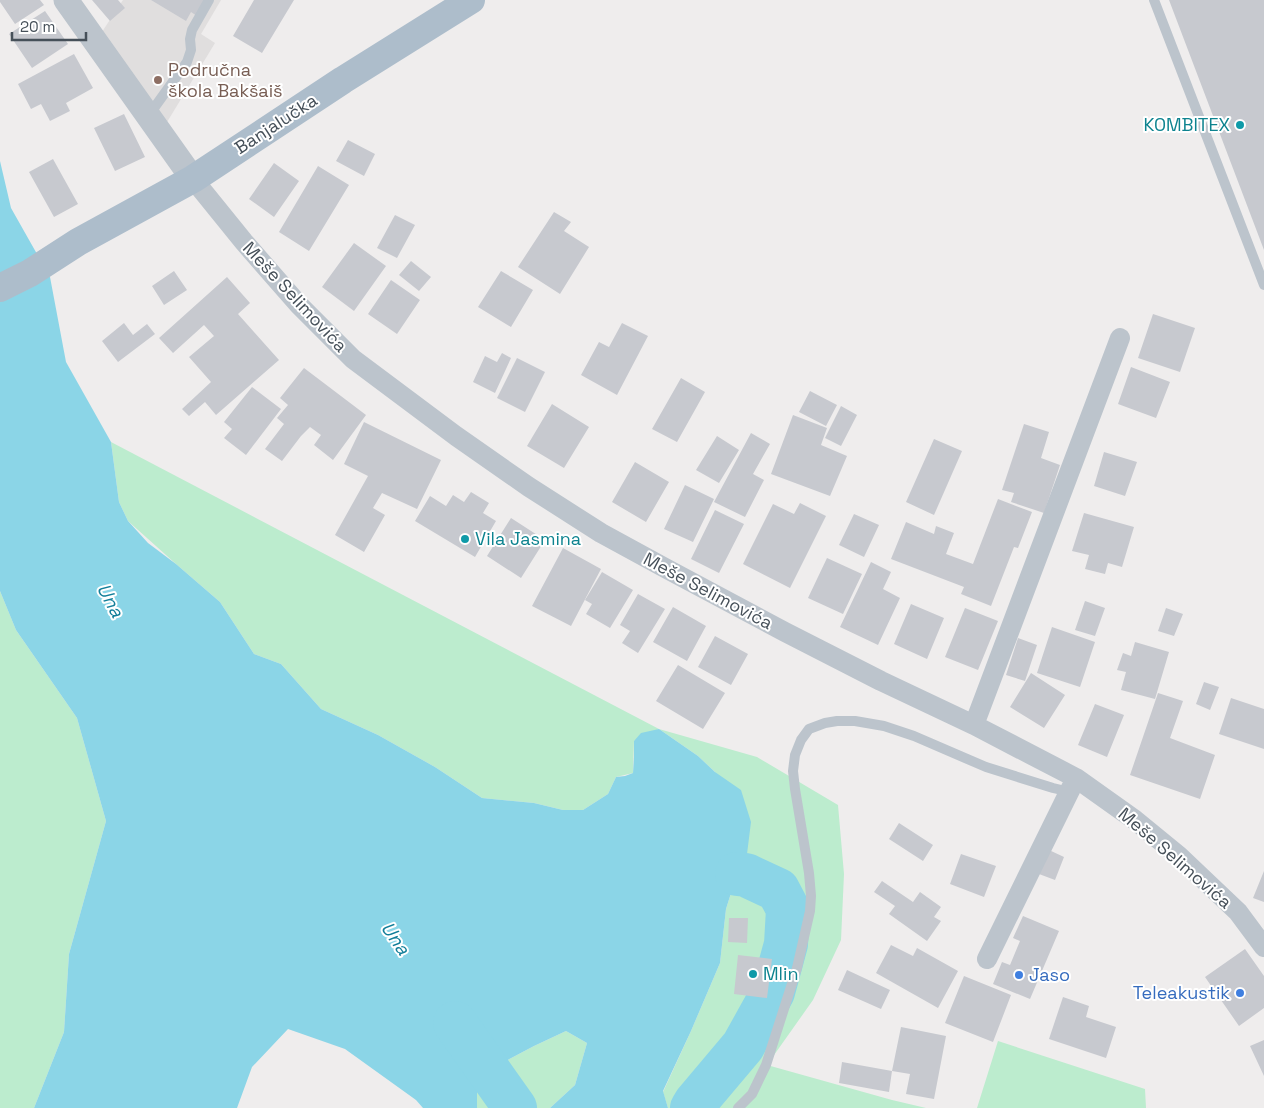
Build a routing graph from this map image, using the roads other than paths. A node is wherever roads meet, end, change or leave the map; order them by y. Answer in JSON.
{"nodes":[{"id":1,"x":66,"y":0,"type":"edge"},
{"id":2,"x":209,"y":0,"type":"edge"},
{"id":3,"x":471,"y":0,"type":"edge"},
{"id":4,"x":1154,"y":0,"type":"edge"},
{"id":5,"x":149,"y":116,"type":"junction"},
{"id":6,"x":193,"y":178,"type":"junction"},
{"id":7,"x":1264,"y":285,"type":"edge"},
{"id":8,"x":0,"y":288,"type":"edge"},
{"id":9,"x":1120,"y":338,"type":"dead end"},
{"id":10,"x":974,"y":725,"type":"junction"},
{"id":11,"x":1073,"y":785,"type":"junction"},
{"id":12,"x":1264,"y":947,"type":"edge"},
{"id":13,"x":987,"y":958,"type":"dead end"},
{"id":14,"x":738,"y":1108,"type":"edge"}],
"edges":[{"from":1,"to":5,"type":"street"},
{"from":2,"to":5,"type":"lane"},
{"from":3,"to":6,"type":"main road","name":"Banjalučka"},
{"from":4,"to":7,"type":"lane"},
{"from":5,"to":6,"type":"street"},
{"from":6,"to":8,"type":"main road","name":"Banjalučka"},
{"from":6,"to":10,"type":"street","name":"Meše Selimovića"},
{"from":9,"to":10,"type":"street"},
{"from":10,"to":11,"type":"street","name":"Meše Selimovića"},
{"from":11,"to":12,"type":"street","name":"Meše Selimovića"},
{"from":11,"to":13,"type":"street"},
{"from":11,"to":14,"type":"lane"}]}
